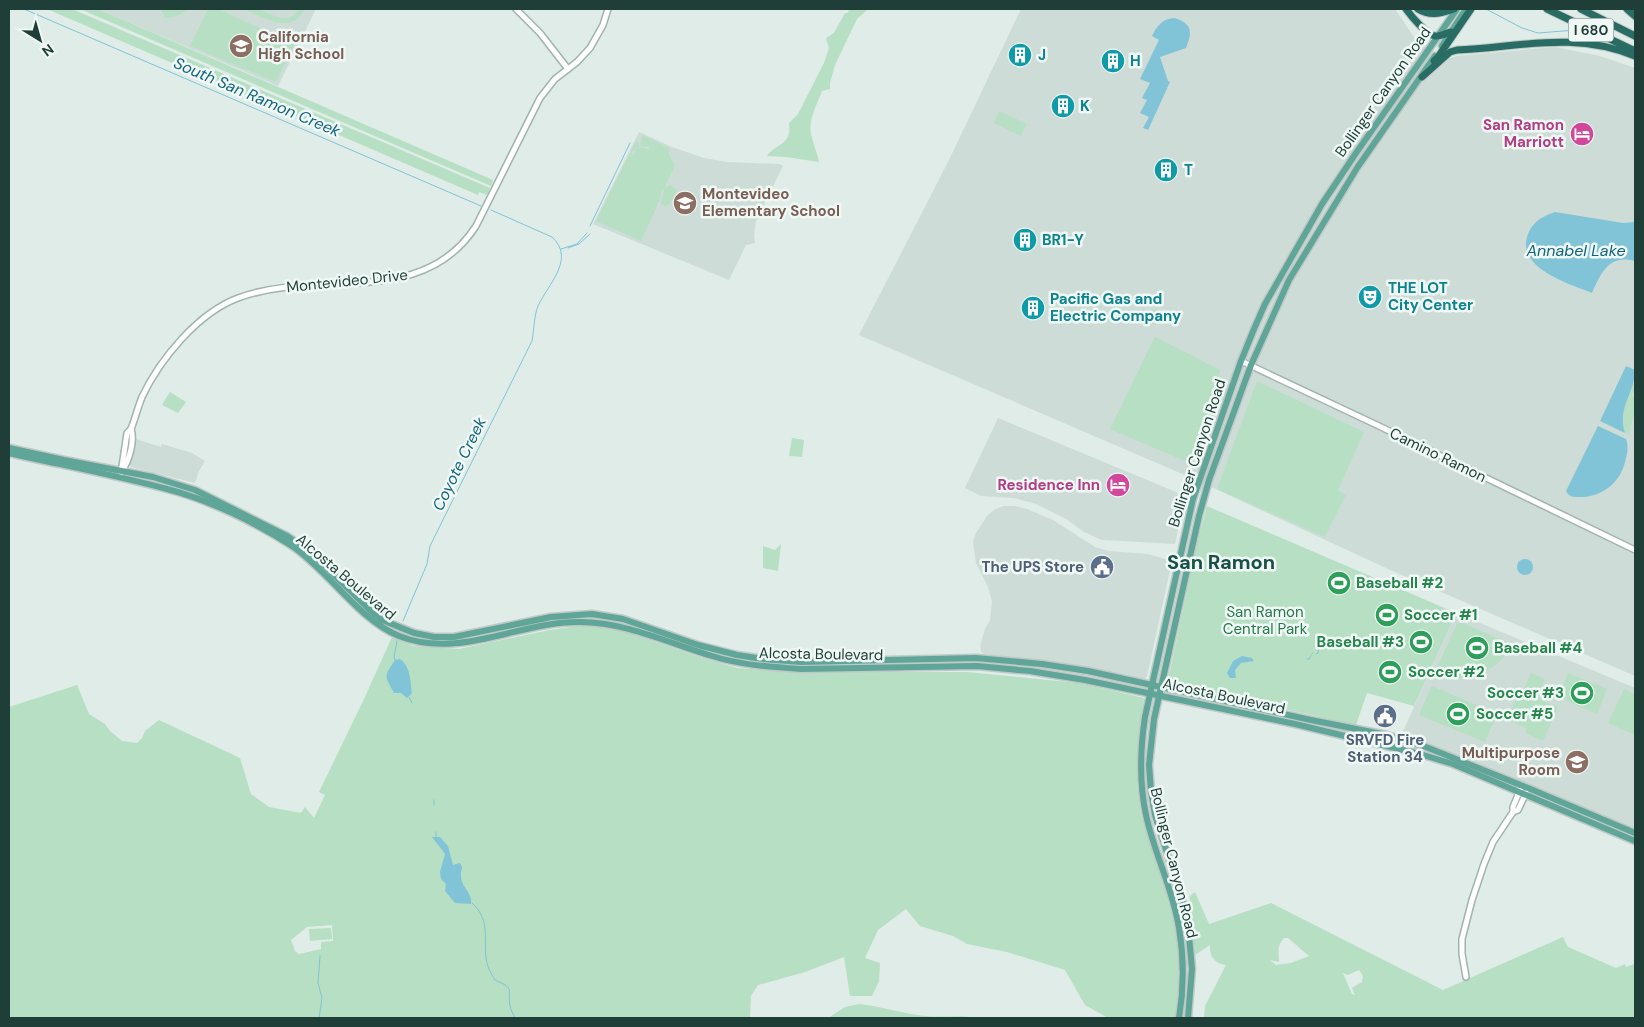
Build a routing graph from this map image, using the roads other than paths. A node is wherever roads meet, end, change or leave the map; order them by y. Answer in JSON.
{"nodes":[{"id":1,"x":516,"y":9,"type":"edge"},
{"id":2,"x":608,"y":9,"type":"edge"},
{"id":3,"x":1406,"y":9,"type":"edge"},
{"id":4,"x":1418,"y":9,"type":"edge"},
{"id":5,"x":1456,"y":9,"type":"edge"},
{"id":6,"x":1466,"y":9,"type":"edge"},
{"id":7,"x":1471,"y":9,"type":"edge"},
{"id":8,"x":1547,"y":9,"type":"edge"},
{"id":9,"x":1581,"y":9,"type":"edge"},
{"id":10,"x":1627,"y":9,"type":"edge"},
{"id":11,"x":1635,"y":16,"type":"edge"},
{"id":12,"x":1450,"y":32,"type":"junction"},
{"id":13,"x":1635,"y":36,"type":"edge"},
{"id":14,"x":1437,"y":37,"type":"junction"},
{"id":15,"x":1635,"y":51,"type":"edge"},
{"id":16,"x":1635,"y":56,"type":"edge"},
{"id":17,"x":1432,"y":63,"type":"junction"},
{"id":18,"x":568,"y":68,"type":"junction"},
{"id":19,"x":1422,"y":76,"type":"junction"},
{"id":20,"x":1241,"y":361,"type":"junction"},
{"id":21,"x":1250,"y":366,"type":"junction"},
{"id":22,"x":9,"y":448,"type":"edge"},
{"id":23,"x":9,"y":453,"type":"edge"},
{"id":24,"x":121,"y":474,"type":"junction"},
{"id":25,"x":1635,"y":550,"type":"edge"},
{"id":26,"x":1152,"y":685,"type":"junction"},
{"id":27,"x":1161,"y":687,"type":"junction"},
{"id":28,"x":1150,"y":694,"type":"junction"},
{"id":29,"x":1159,"y":696,"type":"junction"},
{"id":30,"x":1525,"y":786,"type":"junction"},
{"id":31,"x":1522,"y":794,"type":"junction"},
{"id":32,"x":1635,"y":833,"type":"edge"},
{"id":33,"x":1635,"y":841,"type":"edge"},
{"id":34,"x":1466,"y":977,"type":"dead end"},
{"id":35,"x":1180,"y":1018,"type":"edge"},
{"id":36,"x":1188,"y":1018,"type":"edge"}],
"edges":[{"from":1,"to":18,"type":"street"},
{"from":2,"to":18,"type":"street","name":"Montevideo Drive"},
{"from":3,"to":14,"type":"highway"},
{"from":4,"to":5,"type":"highway"},
{"from":5,"to":14,"type":"main road","name":"Bollinger Canyon Road"},
{"from":6,"to":12,"type":"main road","name":"Bollinger Canyon Road"},
{"from":7,"to":17,"type":"highway"},
{"from":8,"to":15,"type":"highway","number":"I 680"},
{"from":9,"to":13,"type":"highway","number":"I 680"},
{"from":10,"to":11,"type":"highway"},
{"from":12,"to":14,"type":"highway"},
{"from":12,"to":17,"type":"main road","name":"Bollinger Canyon Road"},
{"from":14,"to":20,"type":"main road","name":"Bollinger Canyon Road"},
{"from":16,"to":19,"type":"highway"},
{"from":17,"to":19,"type":"main road","name":"Bollinger Canyon Road"},
{"from":18,"to":24,"type":"street","name":"Montevideo Drive"},
{"from":19,"to":21,"type":"main road","name":"Bollinger Canyon Road"},
{"from":20,"to":21,"type":"street","name":"Camino Ramon"},
{"from":20,"to":26,"type":"main road","name":"Bollinger Canyon Road"},
{"from":21,"to":25,"type":"street","name":"Camino Ramon"},
{"from":21,"to":27,"type":"main road","name":"Bollinger Canyon Road"},
{"from":22,"to":24,"type":"main road","name":"Alcosta Boulevard"},
{"from":23,"to":24,"type":"main road","name":"Alcosta Boulevard"},
{"from":24,"to":26,"type":"main road","name":"Alcosta Boulevard"},
{"from":24,"to":28,"type":"main road","name":"Alcosta Boulevard"},
{"from":26,"to":27,"type":"main road","name":"Alcosta Boulevard"},
{"from":26,"to":28,"type":"main road","name":"Bollinger Canyon Road"},
{"from":27,"to":29,"type":"main road","name":"Bollinger Canyon Road"},
{"from":27,"to":30,"type":"main road","name":"Alcosta Boulevard"},
{"from":28,"to":29,"type":"main road","name":"Alcosta Boulevard"},
{"from":28,"to":35,"type":"main road","name":"Bollinger Canyon Road"},
{"from":29,"to":31,"type":"main road","name":"Alcosta Boulevard"},
{"from":29,"to":36,"type":"main road","name":"Bollinger Canyon Road"},
{"from":30,"to":31,"type":"street"},
{"from":30,"to":32,"type":"main road","name":"Alcosta Boulevard"},
{"from":31,"to":33,"type":"main road","name":"Alcosta Boulevard"},
{"from":31,"to":34,"type":"street"}]}
